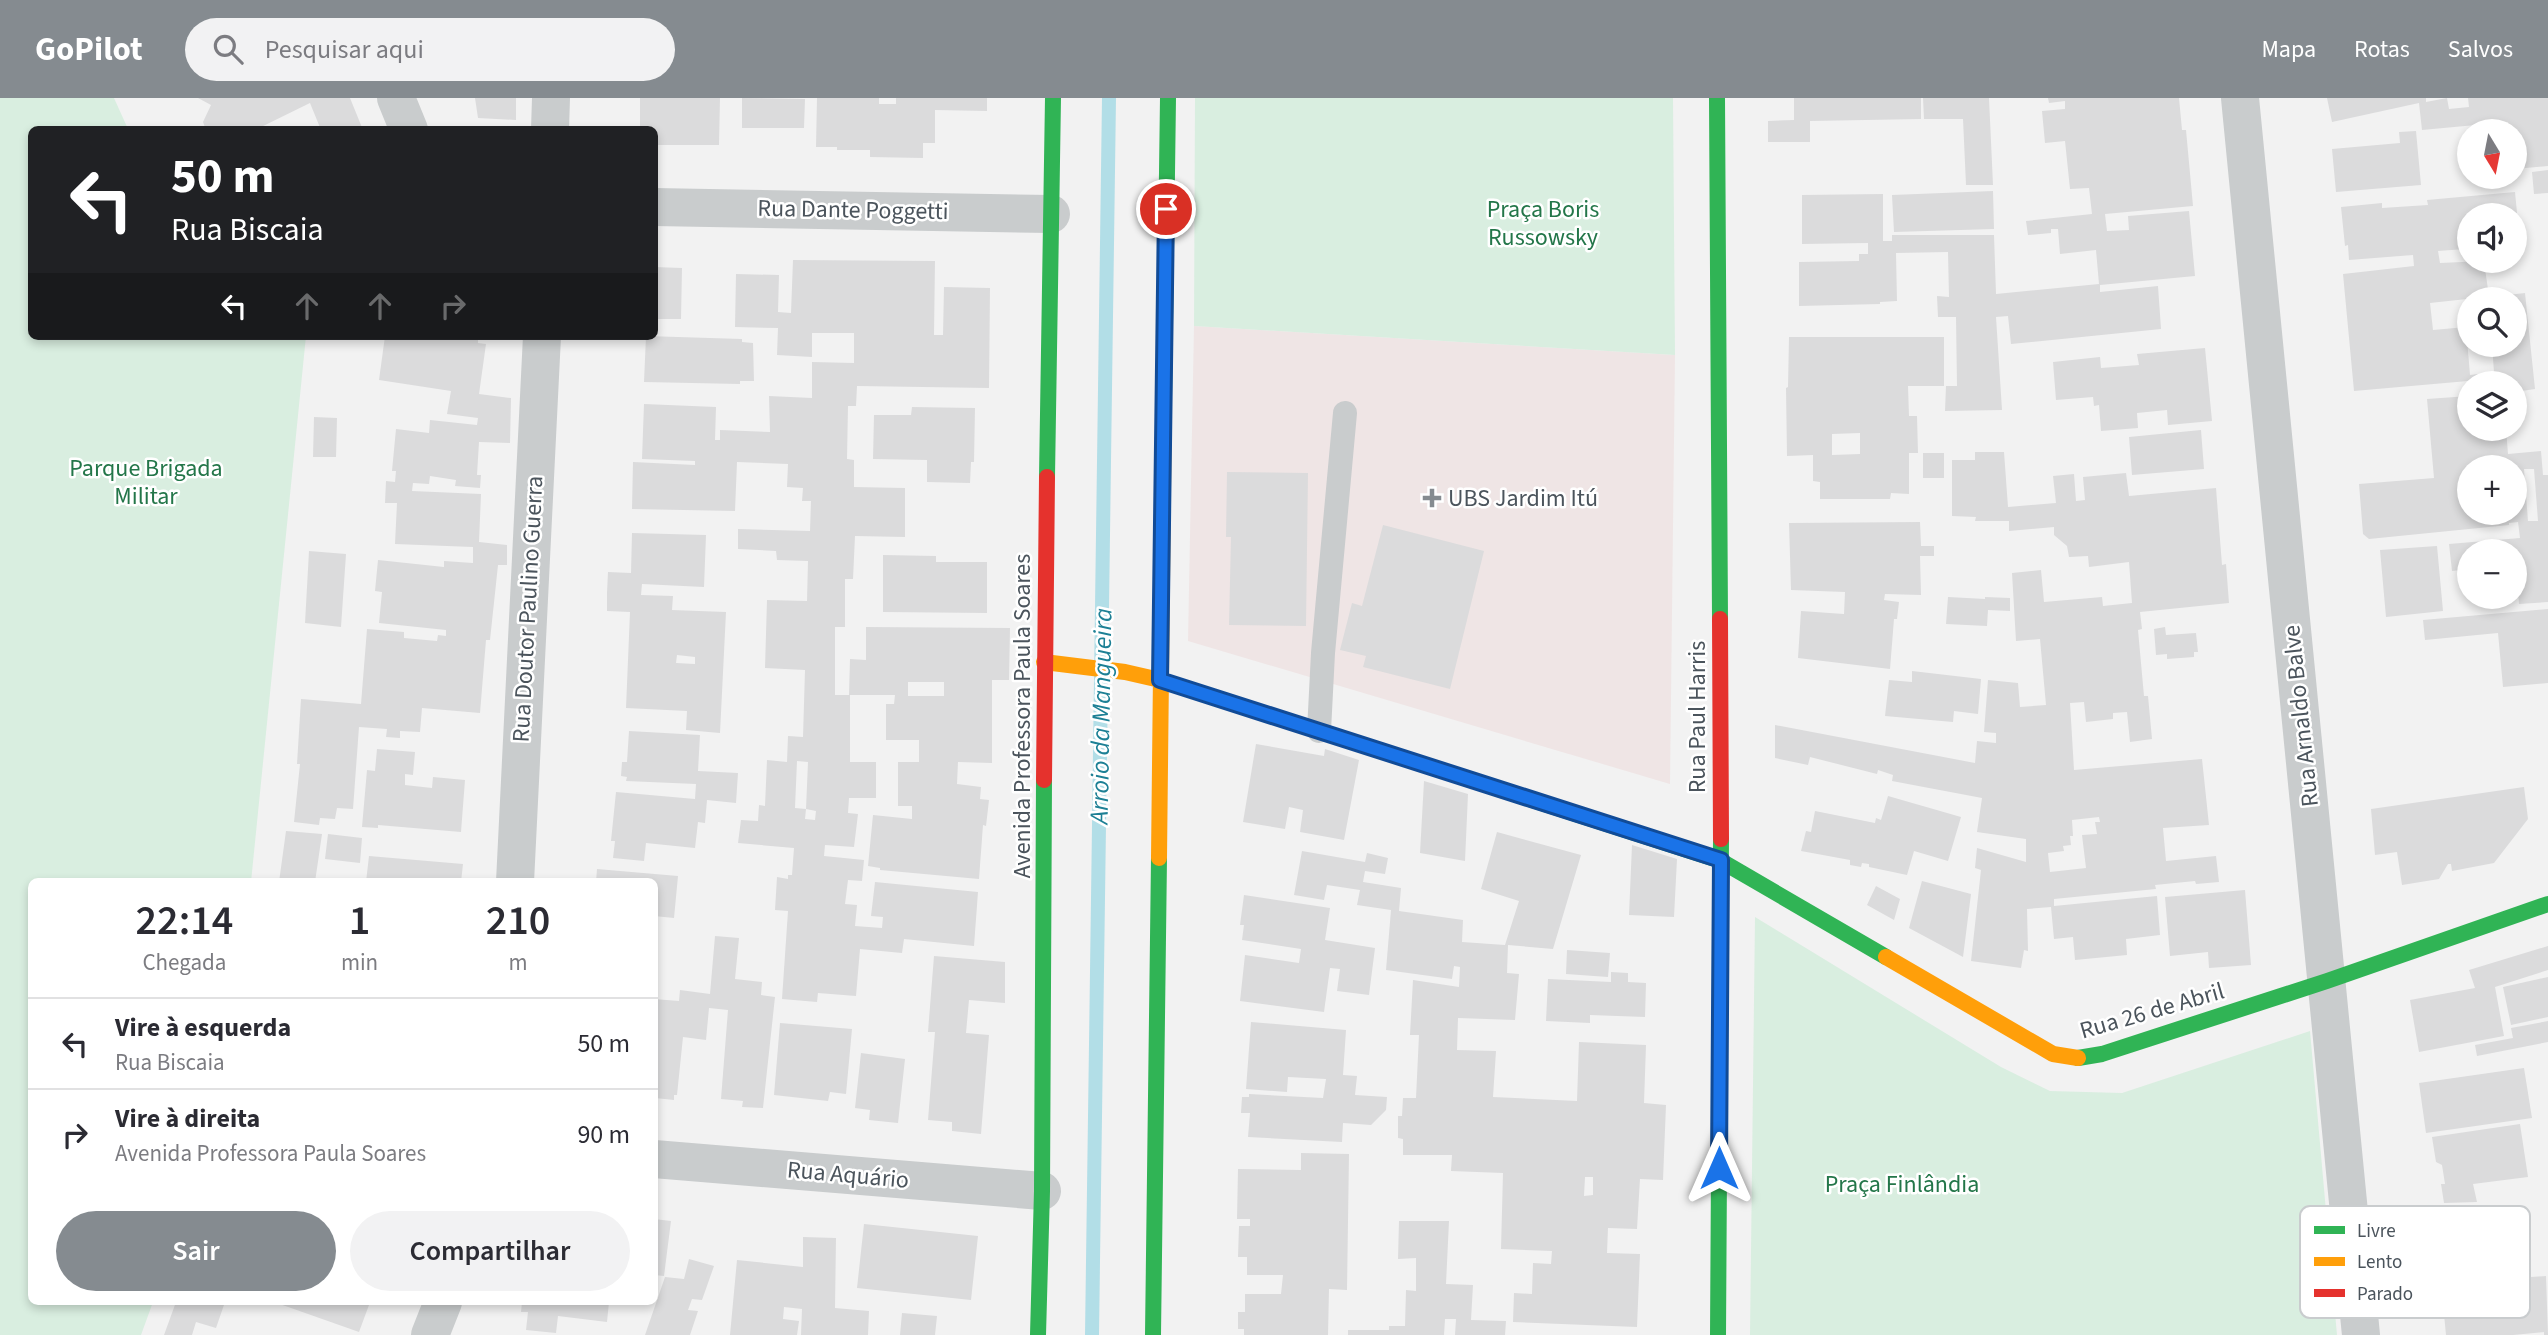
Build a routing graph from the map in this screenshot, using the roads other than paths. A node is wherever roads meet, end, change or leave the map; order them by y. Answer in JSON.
{"nodes":[{"id":1,"x":396,"y":98,"type":"edge"},
{"id":2,"x":551,"y":98,"type":"edge"},
{"id":3,"x":1053,"y":98,"type":"edge"},
{"id":4,"x":1168,"y":98,"type":"edge"},
{"id":5,"x":1717,"y":98,"type":"edge"},
{"id":6,"x":2240,"y":98,"type":"edge"},
{"id":7,"x":407,"y":126,"type":"edge"},
{"id":8,"x":550,"y":126,"type":"edge"},
{"id":9,"x":658,"y":207,"type":"edge"},
{"id":10,"x":1051,"y":214,"type":"junction"},
{"id":11,"x":542,"y":340,"type":"edge"},
{"id":12,"x":1345,"y":413,"type":"dead end"},
{"id":13,"x":1044,"y":662,"type":"junction"},
{"id":14,"x":1160,"y":680,"type":"junction"},
{"id":15,"x":1320,"y":732,"type":"junction"},
{"id":16,"x":1721,"y":860,"type":"junction"},
{"id":17,"x":515,"y":878,"type":"edge"},
{"id":18,"x":2548,"y":904,"type":"edge"},
{"id":19,"x":2327,"y":981,"type":"junction"},
{"id":20,"x":658,"y":1159,"type":"edge"},
{"id":21,"x":1042,"y":1191,"type":"junction"},
{"id":22,"x":2349,"y":1206,"type":"edge"},
{"id":23,"x":442,"y":1305,"type":"edge"},
{"id":24,"x":430,"y":1335,"type":"edge"},
{"id":25,"x":1038,"y":1335,"type":"edge"},
{"id":26,"x":1153,"y":1335,"type":"edge"},
{"id":27,"x":1717,"y":1335,"type":"edge"}],
"edges":[{"from":1,"to":7,"type":"street"},
{"from":2,"to":8,"type":"street"},
{"from":3,"to":10,"type":"street","name":"Avenida Professora Paula Soares"},
{"from":4,"to":14,"type":"street"},
{"from":5,"to":16,"type":"street","name":"Rua Paul Harris"},
{"from":6,"to":19,"type":"street","name":"Rua Arnaldo Balve"},
{"from":9,"to":10,"type":"street","name":"Rua Dante Poggetti"},
{"from":10,"to":13,"type":"street","name":"Avenida Professora Paula Soares"},
{"from":11,"to":17,"type":"street","name":"Rua Doutor Paulino Guerra"},
{"from":12,"to":15,"type":"lane"},
{"from":13,"to":14,"type":"street","name":"Rua 26 de Abril"},
{"from":13,"to":21,"type":"street","name":"Avenida Professora Paula Soares"},
{"from":14,"to":15,"type":"street","name":"Rua 26 de Abril"},
{"from":14,"to":26,"type":"street"},
{"from":15,"to":16,"type":"street","name":"Rua 26 de Abril"},
{"from":16,"to":19,"type":"street","name":"Rua 26 de Abril"},
{"from":16,"to":27,"type":"street","name":"Rua Paul Harris"},
{"from":18,"to":19,"type":"street","name":"Rua 26 de Abril"},
{"from":19,"to":22,"type":"street","name":"Rua Arnaldo Balve"},
{"from":20,"to":21,"type":"street","name":"Rua Aquário"},
{"from":21,"to":25,"type":"street","name":"Avenida Professora Paula Soares"},
{"from":23,"to":24,"type":"street"}]}
